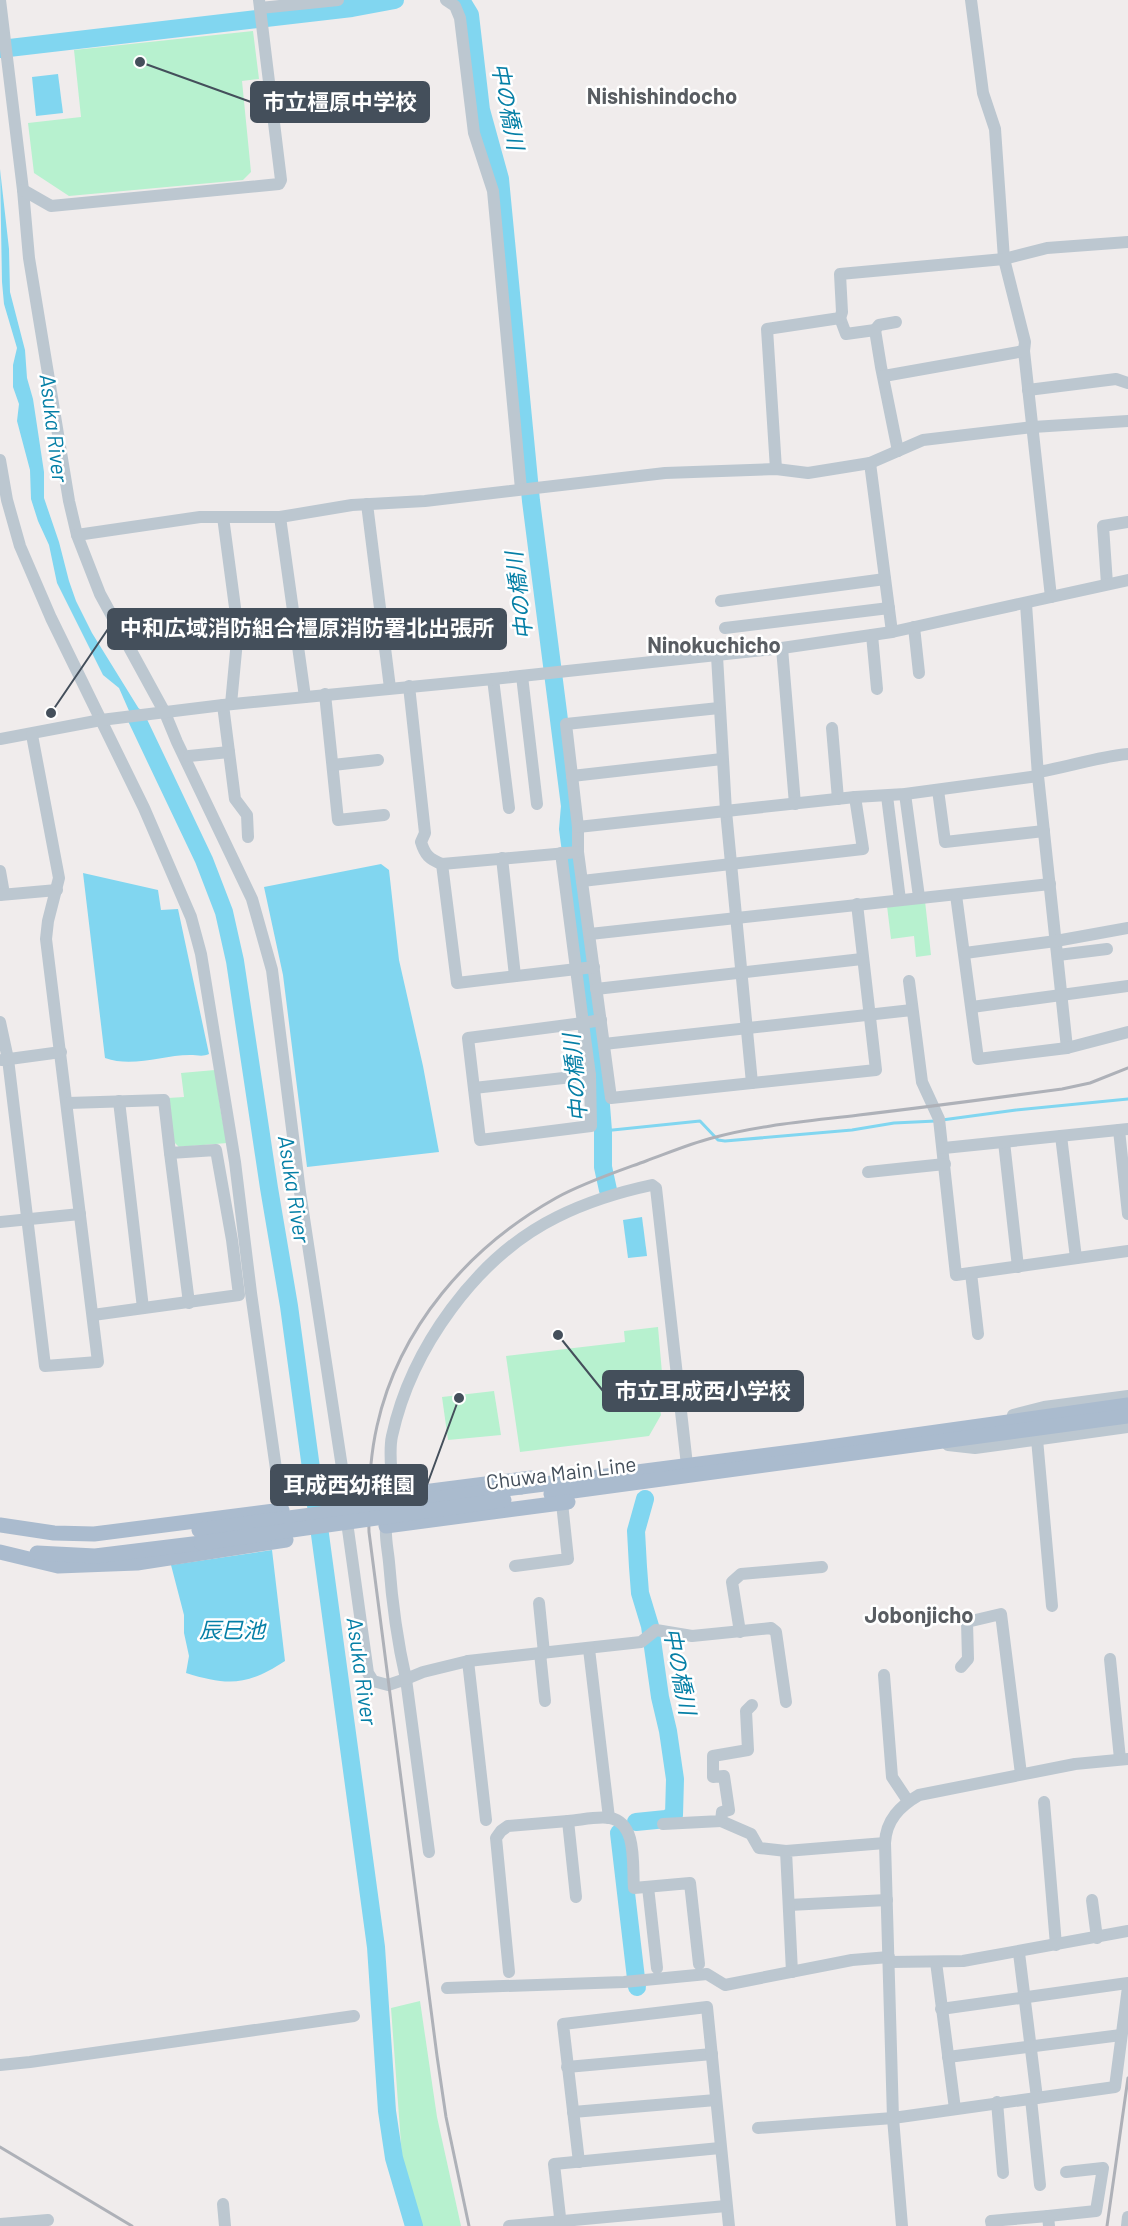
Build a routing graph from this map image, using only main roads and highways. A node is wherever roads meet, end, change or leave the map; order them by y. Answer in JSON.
{"nodes":[{"id":1,"x":1128,"y":1405,"type":"edge"},
{"id":2,"x":1111,"y":1413,"type":"junction"},
{"id":3,"x":1128,"y":1416,"type":"edge"},
{"id":4,"x":687,"y":1465,"type":"junction"},
{"id":5,"x":703,"y":1475,"type":"junction"},
{"id":6,"x":521,"y":1492,"type":"junction"},
{"id":7,"x":392,"y":1496,"type":"road end"},
{"id":8,"x":283,"y":1517,"type":"road end"},
{"id":9,"x":0,"y":1525,"type":"edge"},
{"id":10,"x":386,"y":1526,"type":"road end"},
{"id":11,"x":0,"y":1532,"type":"edge"},
{"id":12,"x":200,"y":1536,"type":"junction"},
{"id":13,"x":286,"y":1540,"type":"dead end"},
{"id":14,"x":0,"y":1545,"type":"edge"},
{"id":15,"x":0,"y":1552,"type":"edge"}],
"edges":[{"from":1,"to":2,"type":"main road","name":"Chuwa Main Line"},
{"from":2,"to":3,"type":"main road","name":"Chuwa Main Line"},
{"from":2,"to":4,"type":"main road","name":"Chuwa Main Line"},
{"from":2,"to":5,"type":"main road","name":"Chuwa Main Line"},
{"from":4,"to":6,"type":"main road","name":"Chuwa Main Line"},
{"from":4,"to":7,"type":"main road"},
{"from":5,"to":6,"type":"main road","name":"Chuwa Main Line"},
{"from":5,"to":10,"type":"main road"},
{"from":6,"to":12,"type":"main road","name":"Chuwa Main Line","bridge":true},
{"from":8,"to":9,"type":"main road"},
{"from":11,"to":12,"type":"main road","name":"Chuwa Main Line"},
{"from":12,"to":14,"type":"main road","name":"Chuwa Main Line"},
{"from":13,"to":15,"type":"main road"}]}
